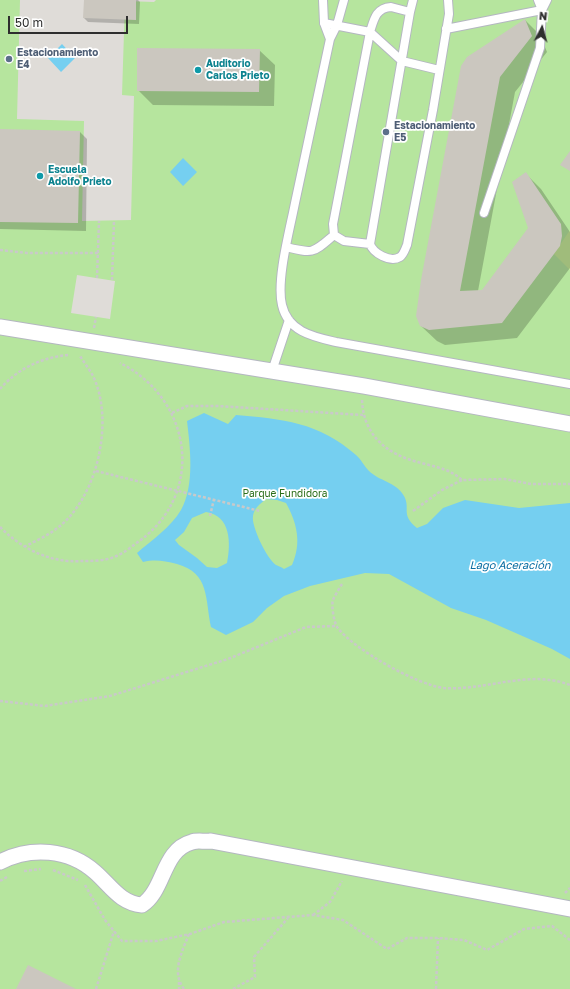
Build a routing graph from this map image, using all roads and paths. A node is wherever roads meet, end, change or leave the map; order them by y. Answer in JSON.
{"nodes":[{"id":1,"x":323,"y":0,"type":"edge"},
{"id":2,"x":344,"y":0,"type":"edge"},
{"id":3,"x":413,"y":0,"type":"edge"},
{"id":4,"x":448,"y":0,"type":"edge"},
{"id":5,"x":538,"y":0,"type":"edge"},
{"id":6,"x":547,"y":0,"type":"edge"},
{"id":7,"x":542,"y":10,"type":"junction"},
{"id":8,"x":410,"y":12,"type":"junction"},
{"id":9,"x":324,"y":23,"type":"junction"},
{"id":10,"x":337,"y":25,"type":"junction"},
{"id":11,"x":446,"y":29,"type":"junction"},
{"id":12,"x":370,"y":32,"type":"junction"},
{"id":13,"x":330,"y":39,"type":"junction"},
{"id":14,"x":402,"y":61,"type":"junction"},
{"id":15,"x":440,"y":70,"type":"junction"},
{"id":16,"x":484,"y":213,"type":"dead end"},
{"id":17,"x":114,"y":220,"type":"dead end"},
{"id":18,"x":99,"y":221,"type":"dead end"},
{"id":19,"x":334,"y":235,"type":"junction"},
{"id":20,"x":370,"y":244,"type":"junction"},
{"id":21,"x":286,"y":247,"type":"junction"},
{"id":22,"x":0,"y":250,"type":"edge"},
{"id":23,"x":98,"y":253,"type":"junction"},
{"id":24,"x":97,"y":278,"type":"dead end"},
{"id":25,"x":112,"y":280,"type":"dead end"},
{"id":26,"x":289,"y":320,"type":"junction"},
{"id":27,"x":0,"y":327,"type":"edge"},
{"id":28,"x":72,"y":354,"type":"dead end"},
{"id":29,"x":84,"y":354,"type":"dead end"},
{"id":30,"x":116,"y":361,"type":"dead end"},
{"id":31,"x":272,"y":371,"type":"junction"},
{"id":32,"x":570,"y":384,"type":"edge"},
{"id":33,"x":364,"y":386,"type":"junction"},
{"id":34,"x":0,"y":389,"type":"edge"},
{"id":35,"x":172,"y":413,"type":"junction"},
{"id":36,"x":363,"y":415,"type":"junction"},
{"id":37,"x":570,"y":424,"type":"edge"},
{"id":38,"x":96,"y":471,"type":"junction"},
{"id":39,"x":462,"y":480,"type":"junction"},
{"id":40,"x":570,"y":484,"type":"edge"},
{"id":41,"x":177,"y":490,"type":"junction"},
{"id":42,"x":214,"y":499,"type":"junction"},
{"id":43,"x":260,"y":511,"type":"dead end"},
{"id":44,"x":413,"y":512,"type":"dead end"},
{"id":45,"x":210,"y":516,"type":"dead end"},
{"id":46,"x":0,"y":527,"type":"edge"},
{"id":47,"x":24,"y":547,"type":"junction"},
{"id":48,"x":342,"y":584,"type":"dead end"},
{"id":49,"x":336,"y":626,"type":"junction"},
{"id":50,"x":570,"y":685,"type":"edge"},
{"id":51,"x":0,"y":701,"type":"edge"},
{"id":52,"x":0,"y":862,"type":"edge"},
{"id":53,"x":350,"y":868,"type":"junction"},
{"id":54,"x":22,"y":871,"type":"dead end"},
{"id":55,"x":10,"y":875,"type":"dead end"},
{"id":56,"x":0,"y":881,"type":"edge"},
{"id":57,"x":570,"y":909,"type":"edge"},
{"id":58,"x":313,"y":915,"type":"junction"},
{"id":59,"x":288,"y":917,"type":"junction"},
{"id":60,"x":114,"y":931,"type":"junction"},
{"id":61,"x":190,"y":934,"type":"junction"},
{"id":62,"x":438,"y":938,"type":"junction"},
{"id":63,"x":570,"y":940,"type":"edge"},
{"id":64,"x":179,"y":982,"type":"junction"},
{"id":65,"x":96,"y":989,"type":"edge"},
{"id":66,"x":179,"y":989,"type":"edge"},
{"id":67,"x":184,"y":989,"type":"edge"},
{"id":68,"x":233,"y":989,"type":"edge"},
{"id":69,"x":436,"y":989,"type":"edge"}],
"edges":[{"from":1,"to":9,"type":"lane"},
{"from":2,"to":10,"type":"lane"},
{"from":3,"to":8,"type":"lane"},
{"from":4,"to":11,"type":"lane"},
{"from":5,"to":7,"type":"lane"},
{"from":6,"to":7,"type":"lane"},
{"from":7,"to":11,"type":"lane"},
{"from":7,"to":16,"type":"lane"},
{"from":8,"to":12,"type":"lane"},
{"from":8,"to":14,"type":"lane"},
{"from":9,"to":10,"type":"lane"},
{"from":9,"to":13,"type":"lane"},
{"from":10,"to":12,"type":"lane"},
{"from":10,"to":13,"type":"lane"},
{"from":11,"to":15,"type":"lane"},
{"from":12,"to":14,"type":"lane"},
{"from":12,"to":19,"type":"lane"},
{"from":13,"to":21,"type":"lane"},
{"from":14,"to":15,"type":"lane"},
{"from":14,"to":20,"type":"lane"},
{"from":15,"to":20,"type":"lane"},
{"from":17,"to":25,"type":"path"},
{"from":18,"to":23,"type":"path"},
{"from":19,"to":20,"type":"lane"},
{"from":19,"to":21,"type":"lane"},
{"from":21,"to":26,"type":"lane"},
{"from":22,"to":23,"type":"path"},
{"from":23,"to":24,"type":"path"},
{"from":26,"to":31,"type":"lane"},
{"from":26,"to":32,"type":"lane"},
{"from":27,"to":31,"type":"street"},
{"from":28,"to":34,"type":"path"},
{"from":29,"to":38,"type":"path"},
{"from":30,"to":35,"type":"path"},
{"from":31,"to":33,"type":"street"},
{"from":33,"to":36,"type":"path"},
{"from":33,"to":37,"type":"street"},
{"from":35,"to":36,"type":"path"},
{"from":35,"to":41,"type":"path"},
{"from":36,"to":39,"type":"path"},
{"from":38,"to":41,"type":"path"},
{"from":38,"to":47,"type":"path"},
{"from":39,"to":40,"type":"path"},
{"from":39,"to":44,"type":"path"},
{"from":41,"to":42,"type":"path"},
{"from":41,"to":47,"type":"path"},
{"from":42,"to":43,"type":"path"},
{"from":42,"to":45,"type":"path"},
{"from":46,"to":47,"type":"path"},
{"from":48,"to":49,"type":"path"},
{"from":49,"to":50,"type":"path"},
{"from":49,"to":51,"type":"path"},
{"from":52,"to":53,"type":"street"},
{"from":53,"to":57,"type":"street"},
{"from":53,"to":58,"type":"path"},
{"from":54,"to":60,"type":"path"},
{"from":55,"to":56,"type":"path"},
{"from":58,"to":59,"type":"path"},
{"from":58,"to":62,"type":"path"},
{"from":59,"to":61,"type":"path"},
{"from":59,"to":68,"type":"path"},
{"from":60,"to":61,"type":"path"},
{"from":60,"to":65,"type":"path"},
{"from":61,"to":64,"type":"path"},
{"from":62,"to":63,"type":"path"},
{"from":62,"to":69,"type":"path"},
{"from":64,"to":66,"type":"path"},
{"from":64,"to":67,"type":"path"}]}
